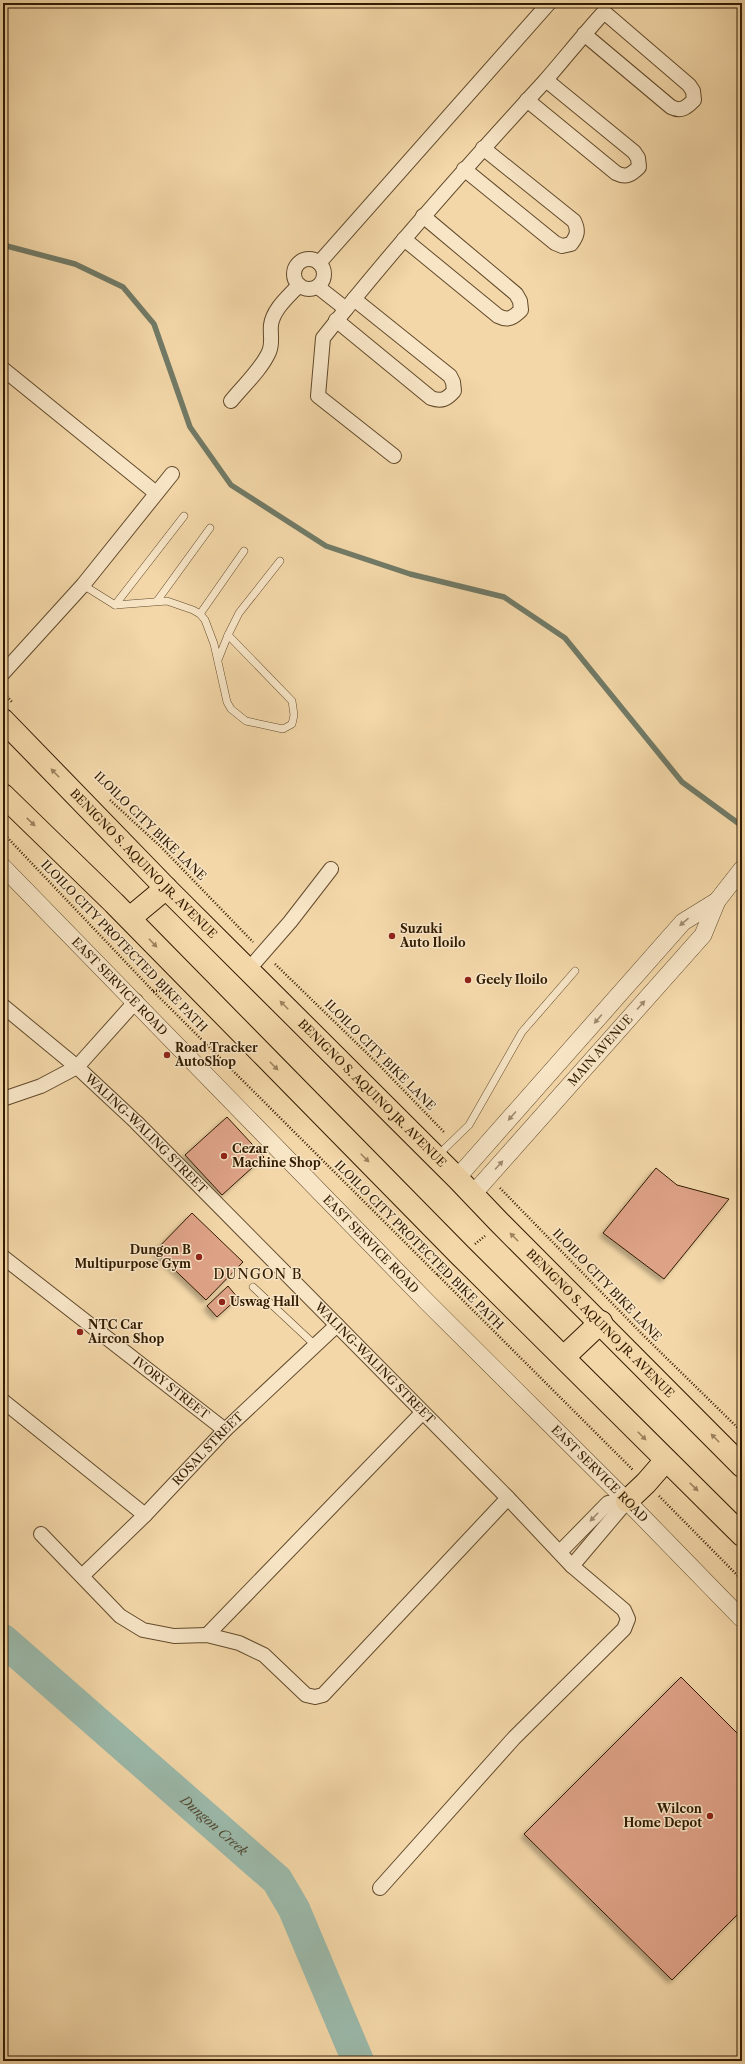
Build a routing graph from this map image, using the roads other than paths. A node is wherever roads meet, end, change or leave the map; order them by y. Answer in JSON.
{"nodes":[{"id":1,"x":549,"y":3,"type":"edge"},
{"id":2,"x":584,"y":34,"type":"junction"},
{"id":3,"x":546,"y":80,"type":"junction"},
{"id":4,"x":527,"y":100,"type":"junction"},
{"id":5,"x":483,"y":148,"type":"junction"},
{"id":6,"x":464,"y":169,"type":"junction"},
{"id":7,"x":423,"y":216,"type":"junction"},
{"id":8,"x":404,"y":239,"type":"junction"},
{"id":9,"x":319,"y":262,"type":"junction"},
{"id":10,"x":299,"y":285,"type":"junction"},
{"id":11,"x":318,"y":287,"type":"junction"},
{"id":12,"x":350,"y":304,"type":"junction"},
{"id":13,"x":336,"y":320,"type":"junction"},
{"id":14,"x":3,"y":369,"type":"edge"},
{"id":15,"x":231,"y":401,"type":"dead end"},
{"id":16,"x":394,"y":456,"type":"dead end"},
{"id":17,"x":172,"y":474,"type":"dead end"},
{"id":18,"x":156,"y":493,"type":"junction"},
{"id":19,"x":184,"y":516,"type":"dead end"},
{"id":20,"x":210,"y":528,"type":"dead end"},
{"id":21,"x":244,"y":551,"type":"dead end"},
{"id":22,"x":280,"y":561,"type":"dead end"},
{"id":23,"x":83,"y":585,"type":"junction"},
{"id":24,"x":157,"y":601,"type":"junction"},
{"id":25,"x":115,"y":604,"type":"junction"},
{"id":26,"x":200,"y":614,"type":"junction"},
{"id":27,"x":228,"y":635,"type":"junction"},
{"id":28,"x":218,"y":660,"type":"junction"},
{"id":29,"x":3,"y":673,"type":"edge"},
{"id":30,"x":9,"y":712,"type":"edge"},
{"id":31,"x":3,"y":795,"type":"edge"},
{"id":32,"x":3,"y":867,"type":"edge"},
{"id":33,"x":331,"y":869,"type":"dead end"},
{"id":34,"x":740,"y":871,"type":"edge"},
{"id":35,"x":166,"y":888,"type":"junction"},
{"id":36,"x":716,"y":901,"type":"junction"},
{"id":37,"x":130,"y":918,"type":"junction"},
{"id":38,"x":249,"y":969,"type":"junction"},
{"id":39,"x":575,"y":971,"type":"dead end"},
{"id":40,"x":136,"y":1001,"type":"junction"},
{"id":41,"x":3,"y":1006,"type":"edge"},
{"id":42,"x":78,"y":1067,"type":"junction"},
{"id":43,"x":3,"y":1099,"type":"edge"},
{"id":44,"x":436,"y":1158,"type":"junction"},
{"id":45,"x":457,"y":1178,"type":"junction"},
{"id":46,"x":473,"y":1194,"type":"junction"},
{"id":47,"x":3,"y":1257,"type":"edge"},
{"id":48,"x":253,"y":1287,"type":"dead end"},
{"id":49,"x":601,"y":1322,"type":"junction"},
{"id":50,"x":337,"y":1325,"type":"junction"},
{"id":51,"x":315,"y":1345,"type":"junction"},
{"id":52,"x":564,"y":1357,"type":"junction"},
{"id":53,"x":3,"y":1401,"type":"edge"},
{"id":54,"x":422,"y":1413,"type":"junction"},
{"id":55,"x":226,"y":1430,"type":"junction"},
{"id":56,"x":666,"y":1460,"type":"junction"},
{"id":57,"x":742,"y":1466,"type":"edge"},
{"id":58,"x":508,"y":1498,"type":"junction"},
{"id":59,"x":627,"y":1501,"type":"junction"},
{"id":60,"x":145,"y":1515,"type":"junction"},
{"id":61,"x":41,"y":1534,"type":"dead end"},
{"id":62,"x":742,"y":1535,"type":"edge"},
{"id":63,"x":560,"y":1552,"type":"junction"},
{"id":64,"x":572,"y":1566,"type":"junction"},
{"id":65,"x":82,"y":1576,"type":"junction"},
{"id":66,"x":742,"y":1619,"type":"edge"},
{"id":67,"x":206,"y":1635,"type":"junction"},
{"id":68,"x":380,"y":1888,"type":"dead end"}],
"edges":[{"from":1,"to":9,"type":"street"},
{"from":2,"to":2,"type":"street"},
{"from":2,"to":3,"type":"street"},
{"from":3,"to":4,"type":"street"},
{"from":3,"to":4,"type":"street"},
{"from":4,"to":5,"type":"street"},
{"from":5,"to":6,"type":"street"},
{"from":5,"to":6,"type":"street"},
{"from":6,"to":7,"type":"street"},
{"from":7,"to":8,"type":"street"},
{"from":7,"to":8,"type":"street"},
{"from":8,"to":12,"type":"street"},
{"from":9,"to":10,"type":"street"},
{"from":9,"to":11,"type":"street"},
{"from":10,"to":11,"type":"street"},
{"from":10,"to":15,"type":"street"},
{"from":11,"to":12,"type":"street"},
{"from":12,"to":13,"type":"street"},
{"from":12,"to":13,"type":"street"},
{"from":13,"to":16,"type":"street"},
{"from":14,"to":18,"type":"street"},
{"from":17,"to":18,"type":"street"},
{"from":18,"to":23,"type":"street"},
{"from":19,"to":25,"type":"lane"},
{"from":20,"to":24,"type":"lane"},
{"from":21,"to":26,"type":"lane"},
{"from":22,"to":27,"type":"lane"},
{"from":23,"to":25,"type":"lane"},
{"from":23,"to":29,"type":"street"},
{"from":24,"to":25,"type":"lane"},
{"from":24,"to":26,"type":"lane"},
{"from":26,"to":28,"type":"lane"},
{"from":27,"to":28,"type":"lane"},
{"from":27,"to":28,"type":"lane"},
{"from":35,"to":30,"type":"highway","name":"BENIGNO S. AQUINO JR. AVENUE","one_way":true},
{"from":31,"to":37,"type":"highway","one_way":true},
{"from":32,"to":40,"type":"street","name":"EAST SERVICE ROAD"},
{"from":33,"to":38,"type":"street"},
{"from":34,"to":36,"type":"street","name":"MAIN AVENUE"},
{"from":35,"to":37,"type":"highway"},
{"from":35,"to":38,"type":"highway","name":"BENIGNO S. AQUINO JR. AVENUE"},
{"from":36,"to":45,"type":"street","name":"MAIN AVENUE","one_way":true},
{"from":46,"to":36,"type":"street","name":"MAIN AVENUE","one_way":true},
{"from":37,"to":52,"type":"highway","one_way":true},
{"from":44,"to":38,"type":"highway","name":"BENIGNO S. AQUINO JR. AVENUE","one_way":true},
{"from":39,"to":44,"type":"lane"},
{"from":40,"to":42,"type":"street"},
{"from":40,"to":59,"type":"street","name":"EAST SERVICE ROAD"},
{"from":41,"to":42,"type":"street","name":"WALING-WALING STREET"},
{"from":42,"to":43,"type":"street"},
{"from":42,"to":50,"type":"street","name":"WALING-WALING STREET"},
{"from":44,"to":45,"type":"highway","name":"BENIGNO S. AQUINO JR. AVENUE"},
{"from":45,"to":46,"type":"highway","name":"BENIGNO S. AQUINO JR. AVENUE"},
{"from":49,"to":46,"type":"highway","name":"BENIGNO S. AQUINO JR. AVENUE","one_way":true},
{"from":47,"to":55,"type":"street","name":"IVORY STREET"},
{"from":48,"to":51,"type":"lane"},
{"from":49,"to":52,"type":"highway"},
{"from":57,"to":49,"type":"highway","name":"BENIGNO S. AQUINO JR. AVENUE","one_way":true},
{"from":50,"to":51,"type":"street","name":"ROSAL STREET"},
{"from":50,"to":54,"type":"street","name":"WALING-WALING STREET"},
{"from":51,"to":55,"type":"street","name":"ROSAL STREET"},
{"from":52,"to":56,"type":"highway","one_way":true},
{"from":53,"to":60,"type":"street"},
{"from":54,"to":58,"type":"street","name":"WALING-WALING STREET"},
{"from":54,"to":67,"type":"street"},
{"from":55,"to":60,"type":"street","name":"ROSAL STREET"},
{"from":56,"to":59,"type":"highway"},
{"from":56,"to":62,"type":"highway","one_way":true},
{"from":58,"to":63,"type":"street","name":"WALING-WALING STREET"},
{"from":58,"to":67,"type":"street"},
{"from":59,"to":63,"type":"street","one_way":true},
{"from":59,"to":64,"type":"street"},
{"from":59,"to":66,"type":"street","name":"EAST SERVICE ROAD"},
{"from":60,"to":65,"type":"street","name":"ROSAL STREET"},
{"from":61,"to":65,"type":"street"},
{"from":63,"to":64,"type":"street","name":"WALING-WALING STREET"},
{"from":64,"to":68,"type":"street","name":"WALING-WALING STREET"},
{"from":65,"to":67,"type":"street"}]}
